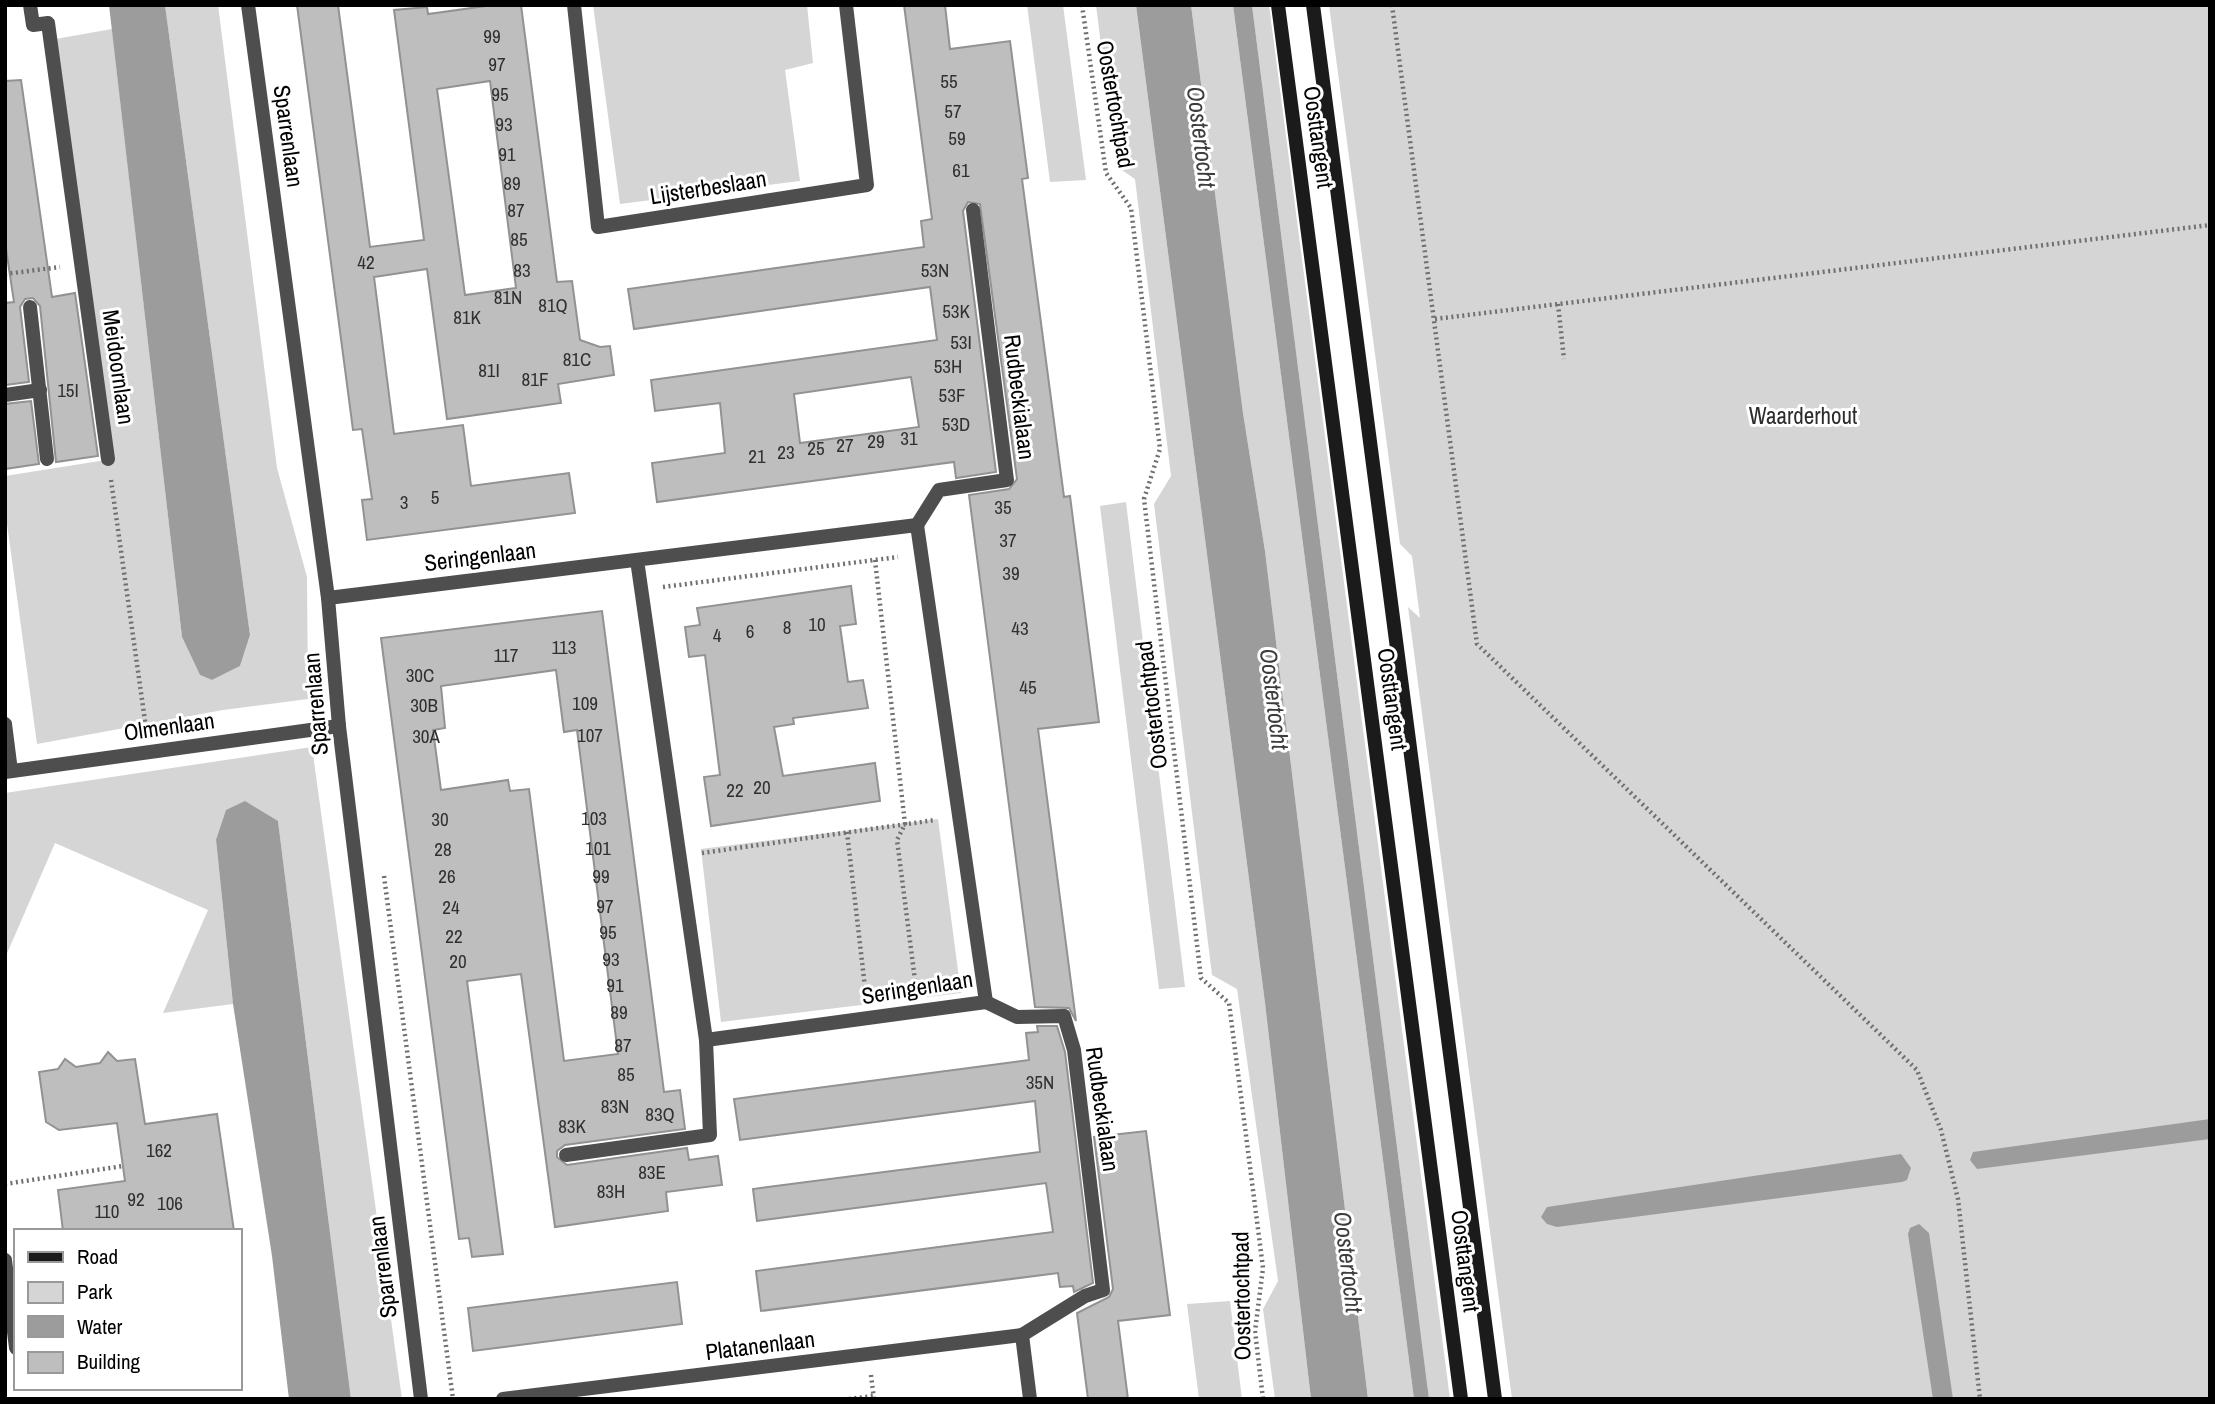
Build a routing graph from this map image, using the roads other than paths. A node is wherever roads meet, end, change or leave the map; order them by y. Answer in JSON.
{"nodes":[{"id":1,"x":30,"y":5,"type":"edge"},
{"id":2,"x":248,"y":5,"type":"edge"},
{"id":3,"x":574,"y":5,"type":"edge"},
{"id":4,"x":846,"y":5,"type":"edge"},
{"id":5,"x":1278,"y":5,"type":"edge"},
{"id":6,"x":1313,"y":5,"type":"edge"},
{"id":7,"x":973,"y":210,"type":"dead end"},
{"id":8,"x":30,"y":307,"type":"dead end"},
{"id":9,"x":40,"y":390,"type":"junction"},
{"id":10,"x":5,"y":395,"type":"edge"},
{"id":11,"x":108,"y":458,"type":"road end"},
{"id":12,"x":47,"y":459,"type":"dead end"},
{"id":13,"x":917,"y":525,"type":"junction"},
{"id":14,"x":637,"y":560,"type":"junction"},
{"id":15,"x":328,"y":598,"type":"junction"},
{"id":16,"x":5,"y":724,"type":"edge"},
{"id":17,"x":339,"y":726,"type":"junction"},
{"id":18,"x":8,"y":771,"type":"edge"},
{"id":19,"x":986,"y":1002,"type":"junction"},
{"id":20,"x":706,"y":1040,"type":"junction"},
{"id":21,"x":566,"y":1155,"type":"dead end"},
{"id":22,"x":5,"y":1260,"type":"edge"},
{"id":23,"x":1103,"y":1290,"type":"joint"},
{"id":24,"x":14,"y":1333,"type":"edge"},
{"id":25,"x":1022,"y":1335,"type":"junction"},
{"id":26,"x":421,"y":1399,"type":"edge"},
{"id":27,"x":503,"y":1399,"type":"edge"},
{"id":28,"x":1030,"y":1399,"type":"edge"},
{"id":29,"x":1461,"y":1399,"type":"edge"},
{"id":30,"x":1495,"y":1399,"type":"edge"}],
"edges":[{"from":1,"to":11,"type":"street","name":"Meidoornlaan"},
{"from":2,"to":15,"type":"street","name":"Sparrenlaan"},
{"from":3,"to":4,"type":"street","name":"Lijsterbeslaan"},
{"from":5,"to":29,"type":"main road","name":"Oosttangent"},
{"from":6,"to":30,"type":"main road","name":"Oosttangent"},
{"from":7,"to":13,"type":"street","name":"Rudbeckialaan"},
{"from":8,"to":9,"type":"street"},
{"from":9,"to":10,"type":"street"},
{"from":9,"to":12,"type":"street"},
{"from":13,"to":14,"type":"street","name":"Seringenlaan"},
{"from":13,"to":19,"type":"street","name":"Seringenlaan"},
{"from":14,"to":15,"type":"street","name":"Seringenlaan"},
{"from":14,"to":20,"type":"street"},
{"from":15,"to":17,"type":"street","name":"Sparrenlaan"},
{"from":16,"to":18,"type":"street"},
{"from":17,"to":18,"type":"street","name":"Olmenlaan"},
{"from":17,"to":26,"type":"street","name":"Sparrenlaan"},
{"from":19,"to":20,"type":"street","name":"Seringenlaan"},
{"from":19,"to":23,"type":"street","name":"Rudbeckialaan"},
{"from":20,"to":21,"type":"street"},
{"from":22,"to":24,"type":"street"},
{"from":23,"to":25,"type":"street","name":"Platanenlaan"},
{"from":25,"to":27,"type":"street","name":"Platanenlaan"},
{"from":25,"to":28,"type":"street"}]}
